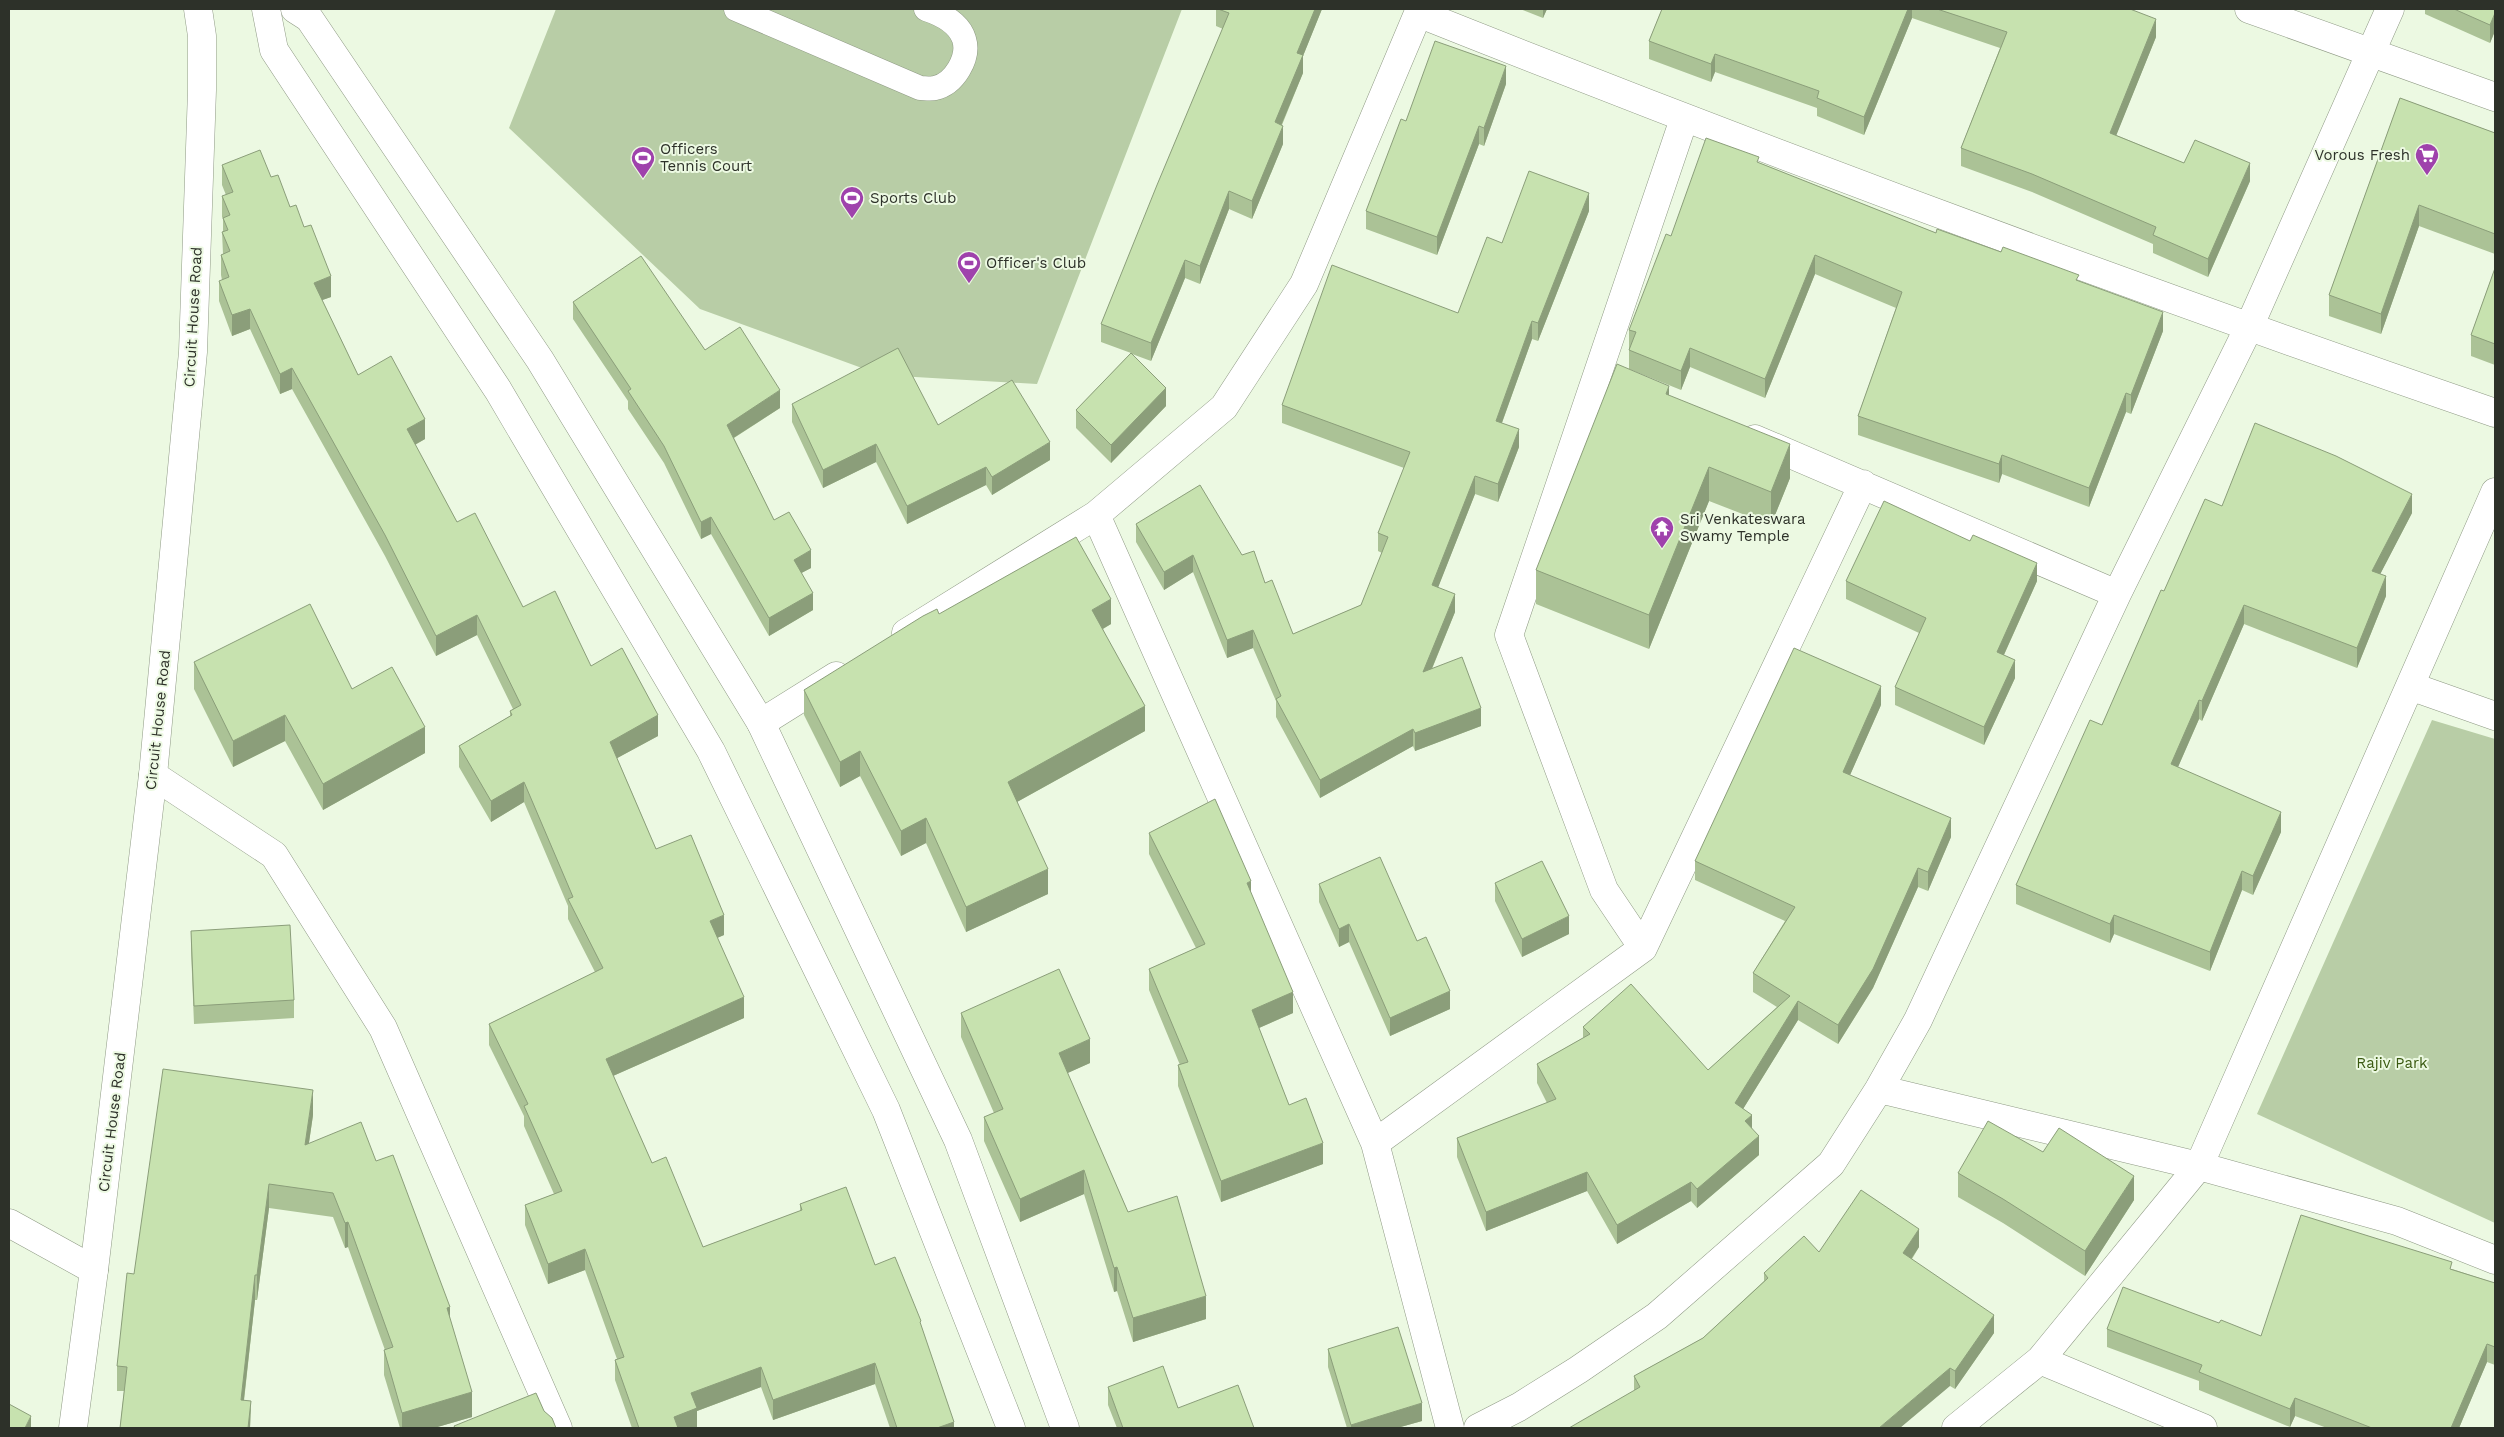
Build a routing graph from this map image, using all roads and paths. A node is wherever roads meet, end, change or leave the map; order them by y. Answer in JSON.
{"nodes":[{"id":1,"x":198,"y":9,"type":"edge"},
{"id":2,"x":266,"y":9,"type":"edge"},
{"id":3,"x":295,"y":9,"type":"edge"},
{"id":4,"x":736,"y":9,"type":"edge"},
{"id":5,"x":926,"y":9,"type":"edge"},
{"id":6,"x":2250,"y":9,"type":"edge"},
{"id":7,"x":2390,"y":9,"type":"edge"},
{"id":8,"x":1419,"y":11,"type":"edge"},
{"id":9,"x":2370,"y":52,"type":"junction"},
{"id":10,"x":2495,"y":97,"type":"edge"},
{"id":11,"x":1684,"y":119,"type":"junction"},
{"id":12,"x":2249,"y":327,"type":"junction"},
{"id":13,"x":2495,"y":413,"type":"edge"},
{"id":14,"x":1735,"y":430,"type":"edge"},
{"id":15,"x":1863,"y":484,"type":"junction"},
{"id":16,"x":2495,"y":492,"type":"edge"},
{"id":17,"x":1096,"y":515,"type":"junction"},
{"id":18,"x":2117,"y":594,"type":"junction"},
{"id":19,"x":886,"y":645,"type":"edge"},
{"id":20,"x":862,"y":660,"type":"edge"},
{"id":21,"x":2410,"y":686,"type":"junction"},
{"id":22,"x":2495,"y":716,"type":"edge"},
{"id":23,"x":761,"y":723,"type":"junction"},
{"id":24,"x":153,"y":775,"type":"junction"},
{"id":25,"x":1643,"y":948,"type":"junction"},
{"id":26,"x":1879,"y":1090,"type":"junction"},
{"id":27,"x":1375,"y":1143,"type":"junction"},
{"id":28,"x":2199,"y":1166,"type":"junction"},
{"id":29,"x":9,"y":1223,"type":"edge"},
{"id":30,"x":2495,"y":1260,"type":"edge"},
{"id":31,"x":94,"y":1270,"type":"junction"},
{"id":32,"x":2040,"y":1360,"type":"junction"},
{"id":33,"x":1521,"y":1418,"type":"edge"},
{"id":34,"x":73,"y":1428,"type":"edge"},
{"id":35,"x":558,"y":1428,"type":"edge"},
{"id":36,"x":1011,"y":1428,"type":"edge"},
{"id":37,"x":1065,"y":1428,"type":"edge"},
{"id":38,"x":1450,"y":1428,"type":"edge"},
{"id":39,"x":1478,"y":1428,"type":"edge"},
{"id":40,"x":1956,"y":1428,"type":"edge"},
{"id":41,"x":2203,"y":1428,"type":"edge"}],
"edges":[{"from":1,"to":24,"type":"street","name":"Circuit House Road"},
{"from":2,"to":36,"type":"street"},
{"from":3,"to":23,"type":"street"},
{"from":4,"to":5,"type":"lane"},
{"from":6,"to":9,"type":"street"},
{"from":7,"to":9,"type":"street"},
{"from":8,"to":11,"type":"street"},
{"from":8,"to":17,"type":"street"},
{"from":9,"to":10,"type":"street"},
{"from":9,"to":12,"type":"street"},
{"from":11,"to":12,"type":"street"},
{"from":11,"to":25,"type":"street"},
{"from":12,"to":13,"type":"street"},
{"from":12,"to":18,"type":"street"},
{"from":14,"to":15,"type":"street"},
{"from":15,"to":18,"type":"street"},
{"from":15,"to":25,"type":"street"},
{"from":16,"to":21,"type":"street"},
{"from":17,"to":19,"type":"street"},
{"from":17,"to":27,"type":"street"},
{"from":18,"to":26,"type":"street"},
{"from":20,"to":23,"type":"street"},
{"from":21,"to":22,"type":"street"},
{"from":21,"to":28,"type":"street"},
{"from":23,"to":37,"type":"street"},
{"from":24,"to":31,"type":"street","name":"Circuit House Road"},
{"from":24,"to":35,"type":"street"},
{"from":25,"to":27,"type":"street"},
{"from":26,"to":28,"type":"street"},
{"from":26,"to":33,"type":"street"},
{"from":27,"to":38,"type":"street"},
{"from":28,"to":30,"type":"street"},
{"from":28,"to":32,"type":"street"},
{"from":29,"to":31,"type":"street"},
{"from":31,"to":34,"type":"street","name":"Circuit House Road"},
{"from":32,"to":40,"type":"street"},
{"from":32,"to":41,"type":"street"},
{"from":33,"to":39,"type":"street"}]}
